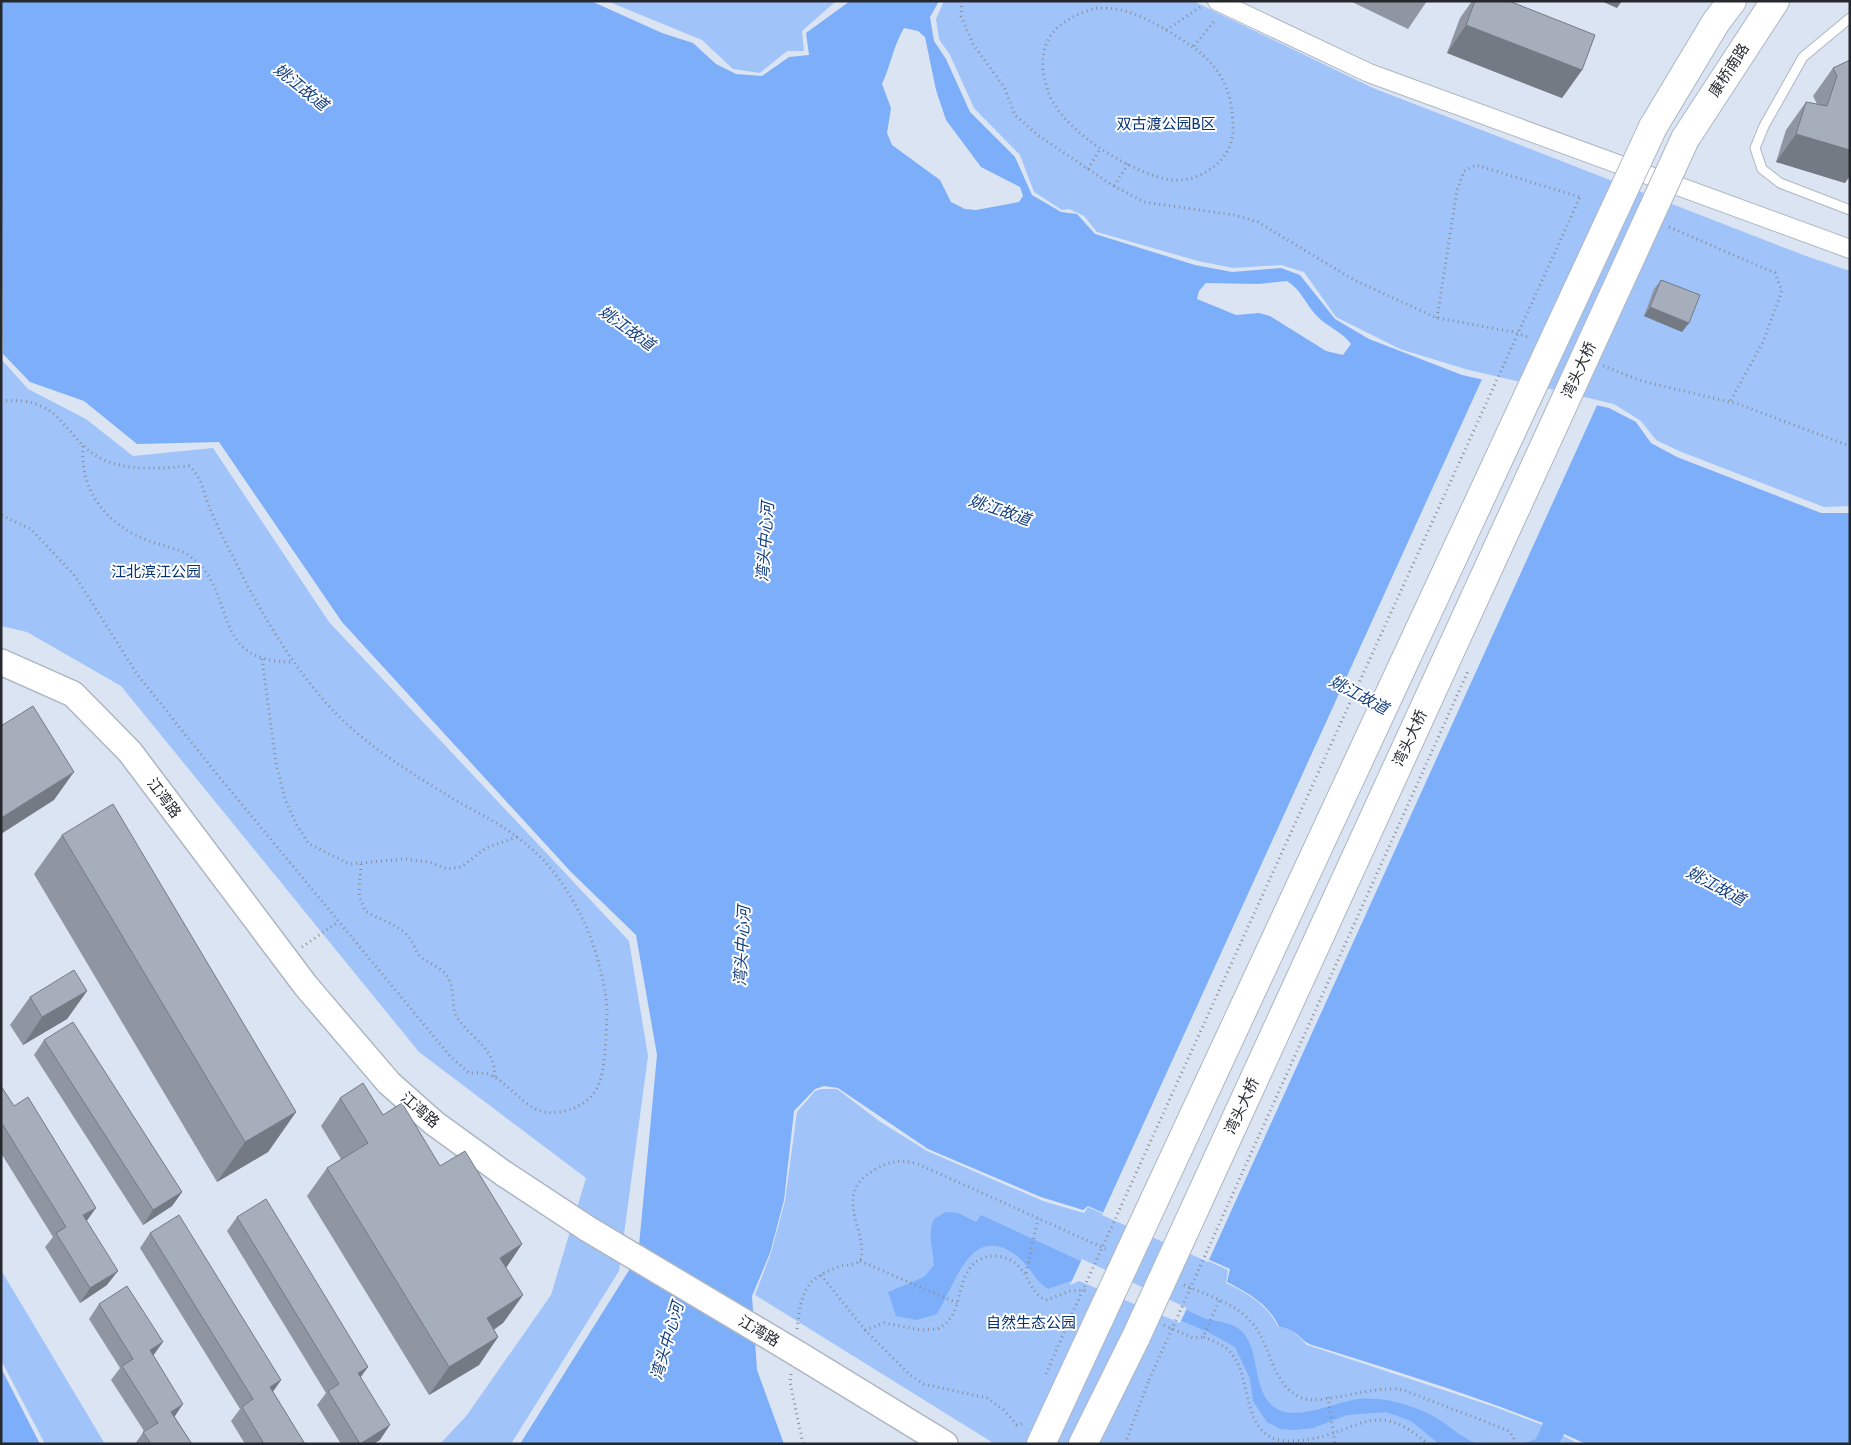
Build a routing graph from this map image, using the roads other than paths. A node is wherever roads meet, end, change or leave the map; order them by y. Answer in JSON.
{"nodes":[{"id":1,"x":1732,"y":1,"type":"edge"},
{"id":2,"x":1775,"y":1,"type":"edge"},
{"id":3,"x":1222,"y":4,"type":"edge"},
{"id":4,"x":1850,"y":18,"type":"edge"},
{"id":5,"x":1685,"y":139,"type":"joint"},
{"id":6,"x":1850,"y":210,"type":"edge"},
{"id":7,"x":1850,"y":249,"type":"edge"},
{"id":8,"x":1,"y":662,"type":"edge"},
{"id":9,"x":945,"y":1444,"type":"edge"},
{"id":10,"x":1041,"y":1444,"type":"edge"},
{"id":11,"x":1083,"y":1444,"type":"edge"}],
"edges":[{"from":1,"to":10,"type":"main road","bridge":true},
{"from":2,"to":5,"type":"main road","name":"康桥南路"},
{"from":3,"to":7,"type":"street"},
{"from":4,"to":6,"type":"lane"},
{"from":5,"to":11,"type":"main road","name":"湾头大桥","bridge":true},
{"from":8,"to":9,"type":"street","name":"江湾路","bridge":true}]}
